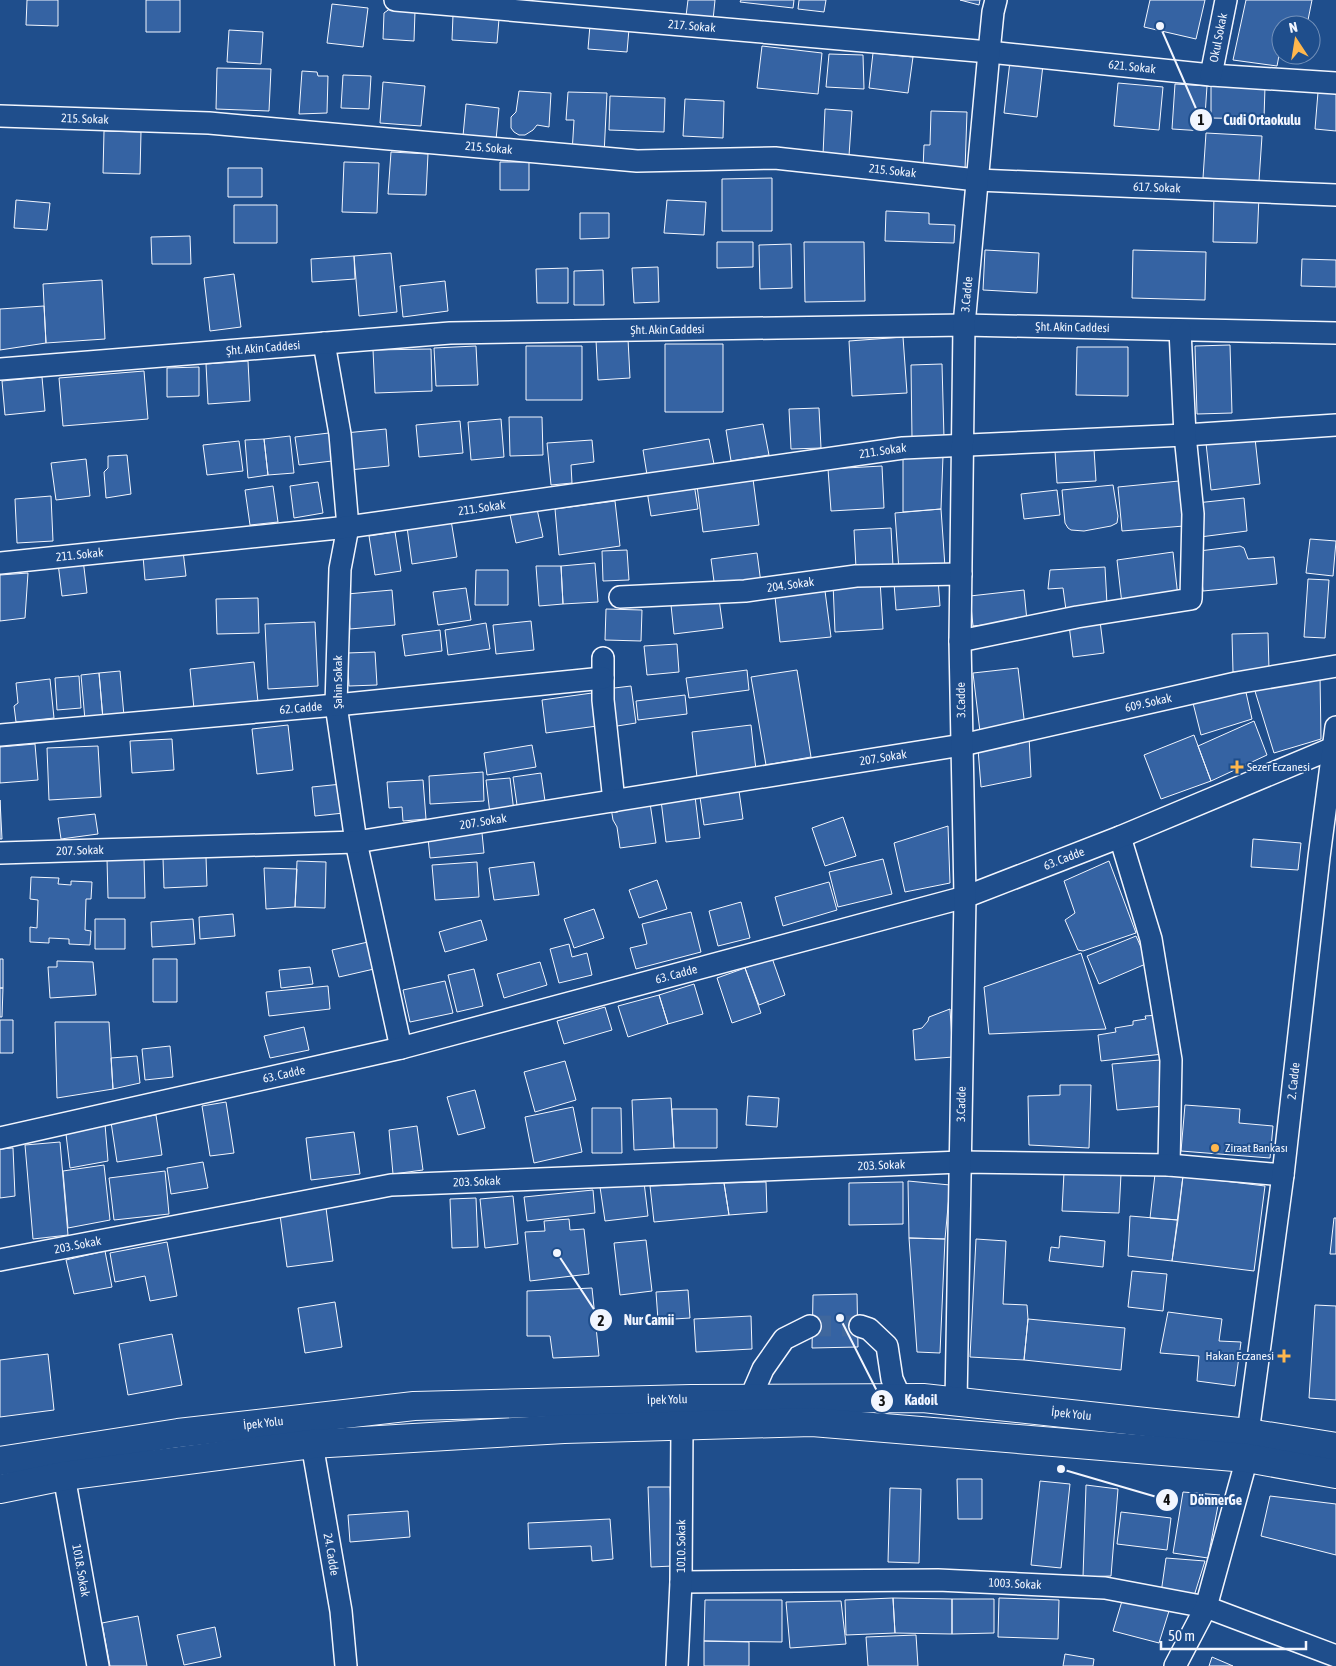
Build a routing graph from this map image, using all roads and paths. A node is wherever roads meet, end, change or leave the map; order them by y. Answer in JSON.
{"nodes":[{"id":1,"x":395,"y":0,"type":"edge"},
{"id":2,"x":996,"y":0,"type":"edge"},
{"id":3,"x":1226,"y":0,"type":"edge"},
{"id":4,"x":989,"y":52,"type":"junction"},
{"id":5,"x":1211,"y":75,"type":"junction"},
{"id":6,"x":1336,"y":84,"type":"edge"},
{"id":7,"x":0,"y":116,"type":"edge"},
{"id":8,"x":977,"y":180,"type":"junction"},
{"id":9,"x":1336,"y":195,"type":"edge"},
{"id":10,"x":964,"y":325,"type":"junction"},
{"id":11,"x":1180,"y":330,"type":"junction"},
{"id":12,"x":1336,"y":332,"type":"edge"},
{"id":13,"x":324,"y":343,"type":"junction"},
{"id":14,"x":0,"y":369,"type":"edge"},
{"id":15,"x":1336,"y":425,"type":"edge"},
{"id":16,"x":1185,"y":436,"type":"junction"},
{"id":17,"x":962,"y":446,"type":"junction"},
{"id":18,"x":348,"y":527,"type":"junction"},
{"id":19,"x":0,"y":563,"type":"edge"},
{"id":20,"x":961,"y":574,"type":"junction"},
{"id":21,"x":620,"y":597,"type":"dead end"},
{"id":22,"x":960,"y":641,"type":"junction"},
{"id":23,"x":1336,"y":666,"type":"edge"},
{"id":24,"x":336,"y":705,"type":"junction"},
{"id":25,"x":0,"y":734,"type":"edge"},
{"id":26,"x":1335,"y":738,"type":"edge"},
{"id":27,"x":962,"y":744,"type":"junction"},
{"id":28,"x":614,"y":802,"type":"junction"},
{"id":29,"x":1120,"y":837,"type":"junction"},
{"id":30,"x":356,"y":842,"type":"junction"},
{"id":31,"x":0,"y":853,"type":"edge"},
{"id":32,"x":1328,"y":857,"type":"edge"},
{"id":33,"x":965,"y":897,"type":"junction"},
{"id":34,"x":402,"y":1048,"type":"junction"},
{"id":35,"x":0,"y":1138,"type":"edge"},
{"id":36,"x":961,"y":1162,"type":"junction"},
{"id":37,"x":1169,"y":1165,"type":"junction"},
{"id":38,"x":1283,"y":1175,"type":"junction"},
{"id":39,"x":0,"y":1260,"type":"edge"},
{"id":40,"x":810,"y":1326,"type":"tunnel mouth"},
{"id":41,"x":860,"y":1326,"type":"tunnel mouth"},
{"id":42,"x":901,"y":1398,"type":"junction"},
{"id":43,"x":750,"y":1399,"type":"junction"},
{"id":44,"x":956,"y":1402,"type":"junction"},
{"id":45,"x":682,"y":1426,"type":"junction"},
{"id":46,"x":312,"y":1444,"type":"junction"},
{"id":47,"x":1248,"y":1446,"type":"junction"},
{"id":48,"x":1336,"y":1447,"type":"edge"},
{"id":49,"x":0,"y":1461,"type":"edge"},
{"id":50,"x":1336,"y":1474,"type":"edge"},
{"id":51,"x":64,"y":1476,"type":"junction"},
{"id":52,"x":0,"y":1488,"type":"edge"},
{"id":53,"x":682,"y":1582,"type":"junction"},
{"id":54,"x":1206,"y":1607,"type":"junction"},
{"id":55,"x":1336,"y":1656,"type":"edge"},
{"id":56,"x":98,"y":1666,"type":"edge"},
{"id":57,"x":346,"y":1666,"type":"edge"},
{"id":58,"x":677,"y":1666,"type":"edge"},
{"id":59,"x":1175,"y":1666,"type":"edge"}],
"edges":[{"from":1,"to":4,"type":"street","name":"217. Sokak"},
{"from":2,"to":4,"type":"street","name":"3.Cadde"},
{"from":3,"to":5,"type":"street","name":"Okul Sokak"},
{"from":4,"to":5,"type":"street","name":"621. Sokak"},
{"from":4,"to":8,"type":"street","name":"3.Cadde"},
{"from":5,"to":6,"type":"street","name":"621. Sokak"},
{"from":7,"to":8,"type":"street","name":"215. Sokak"},
{"from":8,"to":9,"type":"street","name":"617. Sokak"},
{"from":8,"to":10,"type":"street","name":"3.Cadde"},
{"from":10,"to":11,"type":"street","name":"Şht. Akin Caddesi"},
{"from":10,"to":13,"type":"street","name":"Şht. Akin Caddesi"},
{"from":10,"to":17,"type":"street","name":"3.Cadde"},
{"from":11,"to":12,"type":"street","name":"Şht. Akin Caddesi"},
{"from":11,"to":16,"type":"street"},
{"from":13,"to":14,"type":"street","name":"Şht. Akin Caddesi"},
{"from":13,"to":18,"type":"street","name":"Şahin Sokak"},
{"from":15,"to":16,"type":"street","name":"211. Sokak"},
{"from":16,"to":17,"type":"street","name":"211. Sokak"},
{"from":16,"to":22,"type":"street"},
{"from":17,"to":18,"type":"street","name":"211. Sokak"},
{"from":17,"to":20,"type":"street","name":"3.Cadde"},
{"from":18,"to":19,"type":"street","name":"211. Sokak"},
{"from":18,"to":24,"type":"street","name":"Şahin Sokak"},
{"from":20,"to":21,"type":"street","name":"204. Sokak"},
{"from":20,"to":22,"type":"street","name":"3.Cadde"},
{"from":22,"to":27,"type":"street","name":"3.Cadde"},
{"from":23,"to":27,"type":"street","name":"609. Sokak"},
{"from":24,"to":25,"type":"street","name":"62. Cadde"},
{"from":24,"to":28,"type":"street","name":"62. Cadde"},
{"from":24,"to":30,"type":"street","name":"Şahin Sokak"},
{"from":26,"to":29,"type":"street","name":"63. Cadde"},
{"from":26,"to":32,"type":"street","name":"2. Cadde"},
{"from":27,"to":28,"type":"street","name":"207. Sokak"},
{"from":27,"to":33,"type":"street","name":"3.Cadde"},
{"from":28,"to":30,"type":"street","name":"207. Sokak"},
{"from":29,"to":33,"type":"street","name":"63. Cadde"},
{"from":29,"to":37,"type":"street"},
{"from":30,"to":31,"type":"street","name":"207. Sokak"},
{"from":30,"to":34,"type":"street","name":"Şahin Sokak"},
{"from":32,"to":38,"type":"street","name":"2. Cadde"},
{"from":33,"to":34,"type":"street","name":"63. Cadde"},
{"from":33,"to":36,"type":"street","name":"3.Cadde"},
{"from":34,"to":35,"type":"street","name":"63. Cadde"},
{"from":36,"to":37,"type":"street","name":"203. Sokak"},
{"from":36,"to":39,"type":"street","name":"203. Sokak"},
{"from":36,"to":44,"type":"street","name":"3.Cadde"},
{"from":37,"to":38,"type":"street","name":"203. Sokak"},
{"from":38,"to":47,"type":"street","name":"2. Cadde"},
{"from":40,"to":43,"type":"street"},
{"from":41,"to":42,"type":"street"},
{"from":42,"to":43,"type":"highway","name":"İpek Yolu"},
{"from":42,"to":44,"type":"highway","name":"İpek Yolu"},
{"from":43,"to":49,"type":"highway","name":"İpek Yolu"},
{"from":44,"to":47,"type":"highway","name":"İpek Yolu"},
{"from":45,"to":46,"type":"highway"},
{"from":45,"to":47,"type":"highway"},
{"from":45,"to":53,"type":"street","name":"1010. Sokak"},
{"from":46,"to":51,"type":"highway"},
{"from":46,"to":57,"type":"street","name":"24. Cadde"},
{"from":47,"to":48,"type":"highway","name":"İpek Yolu"},
{"from":47,"to":50,"type":"highway"},
{"from":47,"to":54,"type":"street","name":"2. Cadde"},
{"from":51,"to":52,"type":"highway"},
{"from":51,"to":56,"type":"street","name":"1018. Sokak"},
{"from":53,"to":54,"type":"street","name":"1003. Sokak"},
{"from":53,"to":58,"type":"street","name":"1010. Sokak"},
{"from":54,"to":55,"type":"street","name":"1003. Sokak"},
{"from":54,"to":59,"type":"street","name":"2. Cadde"}]}
